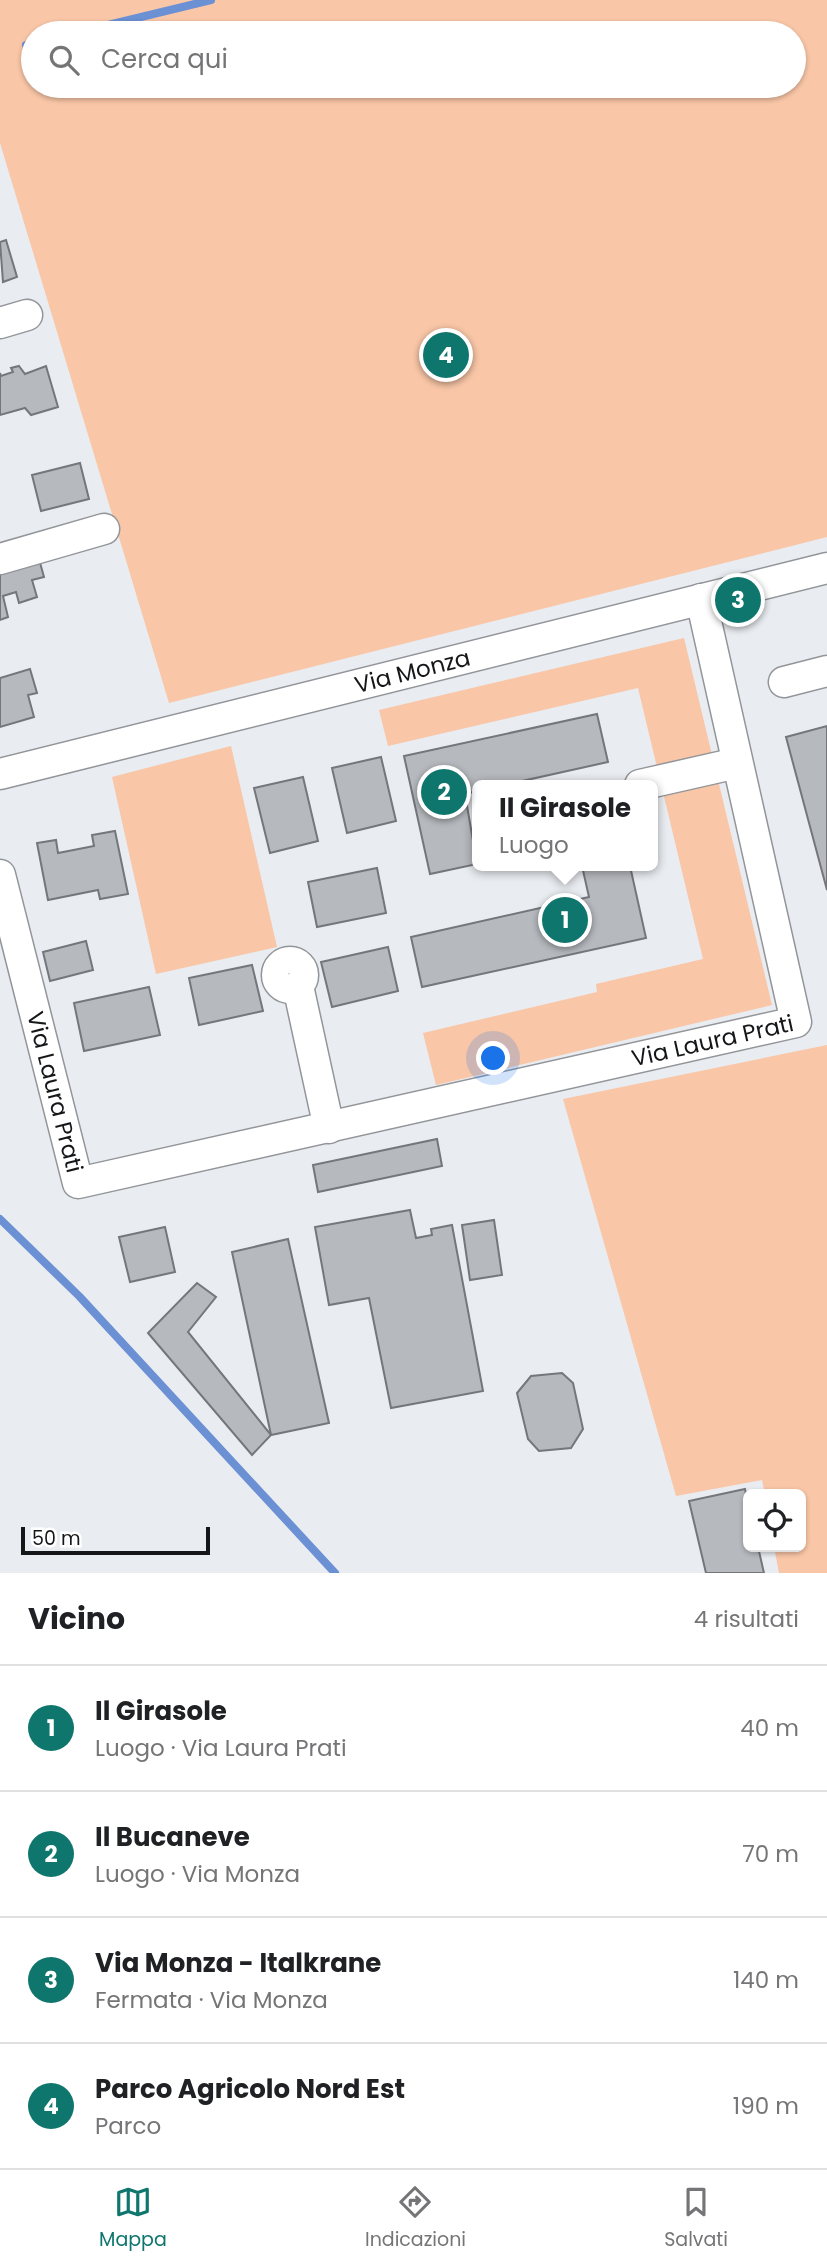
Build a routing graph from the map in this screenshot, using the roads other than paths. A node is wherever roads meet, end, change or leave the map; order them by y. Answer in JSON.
{"nodes":[{"id":1,"x":104,"y":529,"type":"dead end"},
{"id":2,"x":0,"y":559,"type":"edge"},
{"id":3,"x":827,"y":568,"type":"edge"},
{"id":4,"x":701,"y":599,"type":"junction"},
{"id":5,"x":827,"y":671,"type":"edge"},
{"id":6,"x":784,"y":682,"type":"dead end"},
{"id":7,"x":737,"y":763,"type":"junction"},
{"id":8,"x":0,"y":774,"type":"edge"},
{"id":9,"x":658,"y":781,"type":"edge"},
{"id":10,"x":0,"y":875,"type":"edge"},
{"id":11,"x":298,"y":986,"type":"dead end"},
{"id":12,"x":329,"y":1128,"type":"junction"}],
"edges":[{"from":1,"to":2,"type":"street"},
{"from":3,"to":4,"type":"street","name":"Via Monza"},
{"from":4,"to":7,"type":"street","name":"Via Laura Prati"},
{"from":4,"to":8,"type":"street","name":"Via Monza"},
{"from":5,"to":6,"type":"street"},
{"from":7,"to":9,"type":"street"},
{"from":7,"to":12,"type":"street","name":"Via Laura Prati"},
{"from":10,"to":12,"type":"street","name":"Via Laura Prati"},
{"from":11,"to":12,"type":"street"}]}
